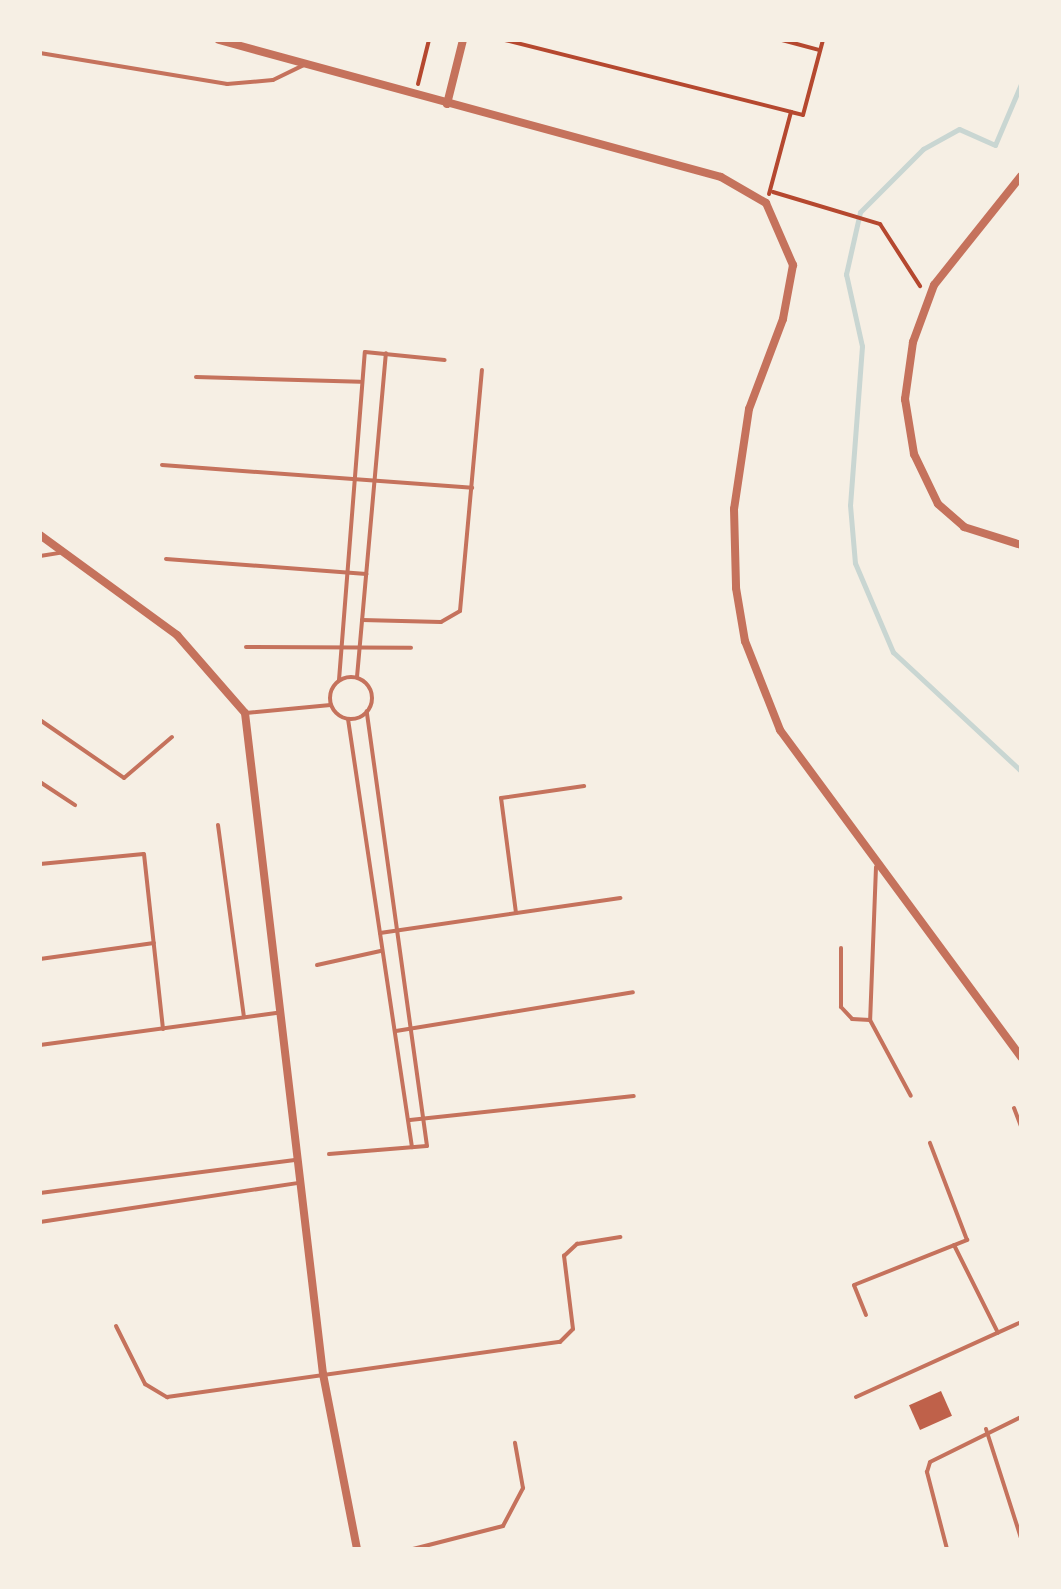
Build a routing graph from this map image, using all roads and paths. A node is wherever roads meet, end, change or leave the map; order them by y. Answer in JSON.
{"nodes":[{"id":1,"x":219,"y":40,"type":"edge"},
{"id":2,"x":429,"y":40,"type":"edge"},
{"id":3,"x":463,"y":40,"type":"edge"},
{"id":4,"x":504,"y":40,"type":"edge"},
{"id":5,"x":782,"y":40,"type":"edge"},
{"id":6,"x":823,"y":40,"type":"edge"},
{"id":7,"x":820,"y":50,"type":"junction"},
{"id":8,"x":40,"y":53,"type":"edge"},
{"id":9,"x":307,"y":64,"type":"junction"},
{"id":10,"x":416,"y":94,"type":"junction"},
{"id":11,"x":447,"y":104,"type":"junction"},
{"id":12,"x":791,"y":112,"type":"junction"},
{"id":13,"x":1021,"y":176,"type":"edge"},
{"id":14,"x":770,"y":191,"type":"junction"},
{"id":15,"x":766,"y":203,"type":"junction"},
{"id":16,"x":928,"y":299,"type":"junction"},
{"id":17,"x":386,"y":353,"type":"junction"},
{"id":18,"x":446,"y":360,"type":"dead end"},
{"id":19,"x":482,"y":370,"type":"dead end"},
{"id":20,"x":196,"y":378,"type":"dead end"},
{"id":21,"x":360,"y":382,"type":"junction"},
{"id":22,"x":162,"y":465,"type":"dead end"},
{"id":23,"x":354,"y":480,"type":"junction"},
{"id":24,"x":375,"y":481,"type":"junction"},
{"id":25,"x":474,"y":488,"type":"junction"},
{"id":26,"x":40,"y":535,"type":"edge"},
{"id":27,"x":1021,"y":545,"type":"edge"},
{"id":28,"x":64,"y":552,"type":"junction"},
{"id":29,"x":40,"y":556,"type":"edge"},
{"id":30,"x":166,"y":559,"type":"dead end"},
{"id":31,"x":344,"y":572,"type":"junction"},
{"id":32,"x":367,"y":574,"type":"junction"},
{"id":33,"x":362,"y":620,"type":"junction"},
{"id":34,"x":360,"y":646,"type":"junction"},
{"id":35,"x":246,"y":647,"type":"dead end"},
{"id":36,"x":339,"y":648,"type":"junction"},
{"id":37,"x":411,"y":648,"type":"dead end"},
{"id":38,"x":357,"y":677,"type":"junction"},
{"id":39,"x":339,"y":680,"type":"junction"},
{"id":40,"x":331,"y":705,"type":"junction"},
{"id":41,"x":368,"y":711,"type":"junction"},
{"id":42,"x":245,"y":713,"type":"junction"},
{"id":43,"x":348,"y":718,"type":"junction"},
{"id":44,"x":40,"y":720,"type":"edge"},
{"id":45,"x":172,"y":737,"type":"dead end"},
{"id":46,"x":40,"y":782,"type":"edge"},
{"id":47,"x":584,"y":786,"type":"dead end"},
{"id":48,"x":75,"y":805,"type":"dead end"},
{"id":49,"x":218,"y":825,"type":"dead end"},
{"id":50,"x":40,"y":864,"type":"edge"},
{"id":51,"x":876,"y":867,"type":"junction"},
{"id":52,"x":620,"y":898,"type":"dead end"},
{"id":53,"x":516,"y":915,"type":"junction"},
{"id":54,"x":397,"y":930,"type":"junction"},
{"id":55,"x":380,"y":932,"type":"junction"},
{"id":56,"x":154,"y":943,"type":"junction"},
{"id":57,"x":841,"y":948,"type":"dead end"},
{"id":58,"x":382,"y":950,"type":"junction"},
{"id":59,"x":40,"y":959,"type":"edge"},
{"id":60,"x":316,"y":965,"type":"dead end"},
{"id":61,"x":633,"y":992,"type":"dead end"},
{"id":62,"x":280,"y":1013,"type":"junction"},
{"id":63,"x":244,"y":1018,"type":"junction"},
{"id":64,"x":870,"y":1020,"type":"junction"},
{"id":65,"x":163,"y":1028,"type":"junction"},
{"id":66,"x":411,"y":1029,"type":"junction"},
{"id":67,"x":395,"y":1031,"type":"junction"},
{"id":68,"x":40,"y":1045,"type":"edge"},
{"id":69,"x":1021,"y":1056,"type":"edge"},
{"id":70,"x":634,"y":1096,"type":"dead end"},
{"id":71,"x":911,"y":1096,"type":"dead end"},
{"id":72,"x":1014,"y":1108,"type":"dead end"},
{"id":73,"x":423,"y":1118,"type":"junction"},
{"id":74,"x":408,"y":1120,"type":"junction"},
{"id":75,"x":1021,"y":1126,"type":"edge"},
{"id":76,"x":930,"y":1143,"type":"dead end"},
{"id":77,"x":412,"y":1147,"type":"junction"},
{"id":78,"x":329,"y":1154,"type":"dead end"},
{"id":79,"x":296,"y":1160,"type":"junction"},
{"id":80,"x":298,"y":1183,"type":"junction"},
{"id":81,"x":40,"y":1194,"type":"edge"},
{"id":82,"x":40,"y":1222,"type":"edge"},
{"id":83,"x":620,"y":1237,"type":"dead end"},
{"id":84,"x":954,"y":1245,"type":"junction"},
{"id":85,"x":866,"y":1316,"type":"dead end"},
{"id":86,"x":1021,"y":1322,"type":"edge"},
{"id":87,"x":116,"y":1326,"type":"dead end"},
{"id":88,"x":998,"y":1333,"type":"junction"},
{"id":89,"x":324,"y":1374,"type":"junction"},
{"id":90,"x":856,"y":1396,"type":"dead end"},
{"id":91,"x":1021,"y":1417,"type":"edge"},
{"id":92,"x":986,"y":1429,"type":"junction"},
{"id":93,"x":516,"y":1444,"type":"dead end"},
{"id":94,"x":1021,"y":1538,"type":"edge"},
{"id":95,"x":356,"y":1549,"type":"edge"},
{"id":96,"x":413,"y":1549,"type":"edge"},
{"id":97,"x":947,"y":1549,"type":"edge"}],
"edges":[{"from":1,"to":9,"type":"street"},
{"from":2,"to":10,"type":"path"},
{"from":3,"to":11,"type":"street"},
{"from":4,"to":12,"type":"path"},
{"from":5,"to":7,"type":"path"},
{"from":6,"to":7,"type":"path"},
{"from":7,"to":12,"type":"path"},
{"from":8,"to":9,"type":"lane"},
{"from":9,"to":10,"type":"street"},
{"from":10,"to":11,"type":"street"},
{"from":11,"to":15,"type":"street"},
{"from":12,"to":14,"type":"path"},
{"from":13,"to":16,"type":"street"},
{"from":14,"to":15,"type":"path"},
{"from":14,"to":16,"type":"path"},
{"from":15,"to":51,"type":"street"},
{"from":16,"to":27,"type":"street"},
{"from":17,"to":18,"type":"lane"},
{"from":17,"to":21,"type":"lane"},
{"from":17,"to":24,"type":"lane"},
{"from":19,"to":25,"type":"lane"},
{"from":20,"to":21,"type":"lane"},
{"from":21,"to":23,"type":"lane"},
{"from":22,"to":23,"type":"lane"},
{"from":23,"to":24,"type":"lane"},
{"from":23,"to":31,"type":"lane"},
{"from":24,"to":25,"type":"lane"},
{"from":24,"to":32,"type":"lane"},
{"from":25,"to":33,"type":"lane"},
{"from":26,"to":28,"type":"street"},
{"from":28,"to":29,"type":"lane"},
{"from":28,"to":42,"type":"street"},
{"from":30,"to":31,"type":"lane"},
{"from":31,"to":32,"type":"lane"},
{"from":31,"to":36,"type":"lane"},
{"from":32,"to":33,"type":"lane"},
{"from":33,"to":34,"type":"lane"},
{"from":34,"to":36,"type":"lane"},
{"from":34,"to":37,"type":"lane"},
{"from":34,"to":38,"type":"lane"},
{"from":35,"to":36,"type":"lane"},
{"from":36,"to":39,"type":"lane"},
{"from":38,"to":39,"type":"lane"},
{"from":38,"to":41,"type":"lane"},
{"from":39,"to":40,"type":"lane"},
{"from":40,"to":42,"type":"lane"},
{"from":40,"to":43,"type":"lane"},
{"from":41,"to":43,"type":"lane"},
{"from":41,"to":54,"type":"lane"},
{"from":42,"to":62,"type":"street"},
{"from":43,"to":55,"type":"lane"},
{"from":44,"to":45,"type":"lane"},
{"from":46,"to":48,"type":"lane"},
{"from":47,"to":53,"type":"lane"},
{"from":49,"to":63,"type":"lane"},
{"from":50,"to":56,"type":"lane"},
{"from":51,"to":64,"type":"lane"},
{"from":51,"to":69,"type":"street"},
{"from":52,"to":53,"type":"lane"},
{"from":53,"to":54,"type":"lane"},
{"from":54,"to":55,"type":"lane"},
{"from":54,"to":66,"type":"lane"},
{"from":55,"to":58,"type":"lane"},
{"from":56,"to":59,"type":"lane"},
{"from":56,"to":65,"type":"lane"},
{"from":57,"to":64,"type":"lane"},
{"from":58,"to":60,"type":"lane"},
{"from":58,"to":67,"type":"lane"},
{"from":61,"to":66,"type":"lane"},
{"from":62,"to":63,"type":"lane"},
{"from":62,"to":79,"type":"street"},
{"from":63,"to":65,"type":"lane"},
{"from":64,"to":71,"type":"lane"},
{"from":65,"to":68,"type":"lane"},
{"from":66,"to":67,"type":"lane"},
{"from":66,"to":73,"type":"lane"},
{"from":67,"to":74,"type":"lane"},
{"from":70,"to":73,"type":"lane"},
{"from":72,"to":75,"type":"lane"},
{"from":73,"to":74,"type":"lane"},
{"from":73,"to":77,"type":"lane"},
{"from":74,"to":77,"type":"lane"},
{"from":76,"to":84,"type":"lane"},
{"from":77,"to":78,"type":"lane"},
{"from":79,"to":80,"type":"street"},
{"from":79,"to":81,"type":"lane"},
{"from":80,"to":82,"type":"lane"},
{"from":80,"to":89,"type":"street"},
{"from":83,"to":89,"type":"lane"},
{"from":84,"to":85,"type":"lane"},
{"from":84,"to":88,"type":"lane"},
{"from":86,"to":88,"type":"lane"},
{"from":87,"to":89,"type":"lane"},
{"from":88,"to":90,"type":"lane"},
{"from":89,"to":95,"type":"street"},
{"from":91,"to":92,"type":"lane"},
{"from":92,"to":94,"type":"lane"},
{"from":92,"to":97,"type":"lane"},
{"from":93,"to":96,"type":"lane"}]}
